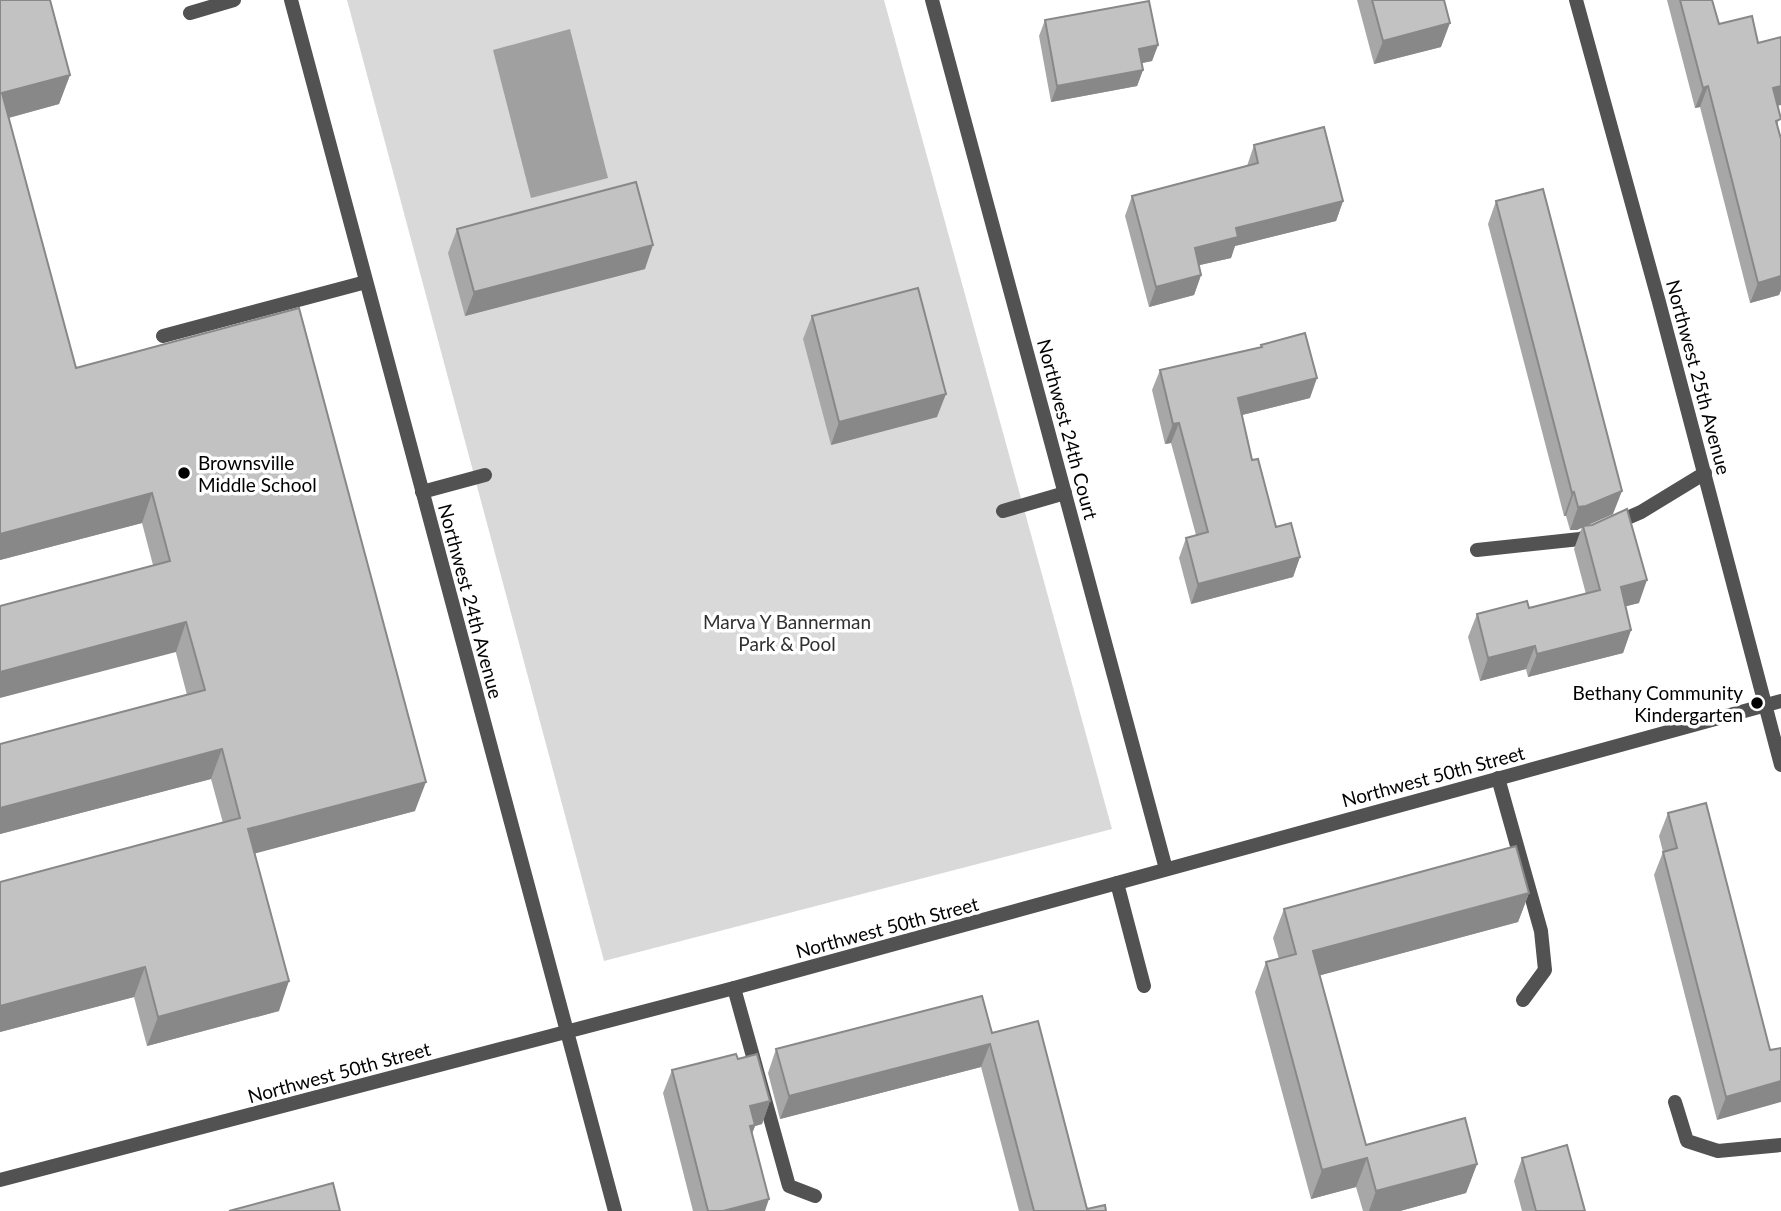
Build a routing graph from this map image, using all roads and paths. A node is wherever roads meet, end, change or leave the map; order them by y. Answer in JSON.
{"nodes":[{"id":1,"x":234,"y":0,"type":"edge"},
{"id":2,"x":291,"y":0,"type":"edge"},
{"id":3,"x":932,"y":0,"type":"edge"},
{"id":4,"x":1576,"y":0,"type":"edge"},
{"id":5,"x":190,"y":13,"type":"dead end"},
{"id":6,"x":366,"y":282,"type":"junction"},
{"id":7,"x":163,"y":336,"type":"dead end"},
{"id":8,"x":1705,"y":473,"type":"junction"},
{"id":9,"x":485,"y":475,"type":"dead end"},
{"id":10,"x":422,"y":492,"type":"junction"},
{"id":11,"x":1065,"y":493,"type":"junction"},
{"id":12,"x":1003,"y":511,"type":"dead end"},
{"id":13,"x":1477,"y":550,"type":"dead end"},
{"id":14,"x":1774,"y":703,"type":"edge"},
{"id":15,"x":1781,"y":765,"type":"edge"},
{"id":16,"x":1498,"y":778,"type":"junction"},
{"id":17,"x":1166,"y":869,"type":"junction"},
{"id":18,"x":1117,"y":883,"type":"junction"},
{"id":19,"x":1144,"y":986,"type":"dead end"},
{"id":20,"x":734,"y":988,"type":"junction"},
{"id":21,"x":1523,"y":1000,"type":"dead end"},
{"id":22,"x":567,"y":1032,"type":"junction"},
{"id":23,"x":1675,"y":1102,"type":"dead end"},
{"id":24,"x":1781,"y":1145,"type":"edge"},
{"id":25,"x":0,"y":1180,"type":"edge"},
{"id":26,"x":815,"y":1196,"type":"dead end"},
{"id":27,"x":615,"y":1211,"type":"edge"}],
"edges":[{"from":1,"to":5,"type":"street"},
{"from":2,"to":6,"type":"street","name":"Northwest 24th Avenue"},
{"from":3,"to":11,"type":"street","name":"Northwest 24th Court"},
{"from":4,"to":8,"type":"street","name":"Northwest 25th Avenue"},
{"from":6,"to":7,"type":"street"},
{"from":6,"to":10,"type":"street","name":"Northwest 24th Avenue"},
{"from":8,"to":13,"type":"street"},
{"from":8,"to":14,"type":"street","name":"Northwest 25th Avenue"},
{"from":9,"to":10,"type":"street"},
{"from":10,"to":22,"type":"street","name":"Northwest 24th Avenue"},
{"from":11,"to":12,"type":"street"},
{"from":11,"to":17,"type":"street","name":"Northwest 24th Court"},
{"from":14,"to":15,"type":"street","name":"Northwest 25th Avenue"},
{"from":14,"to":16,"type":"street","name":"Northwest 50th Street"},
{"from":16,"to":17,"type":"street","name":"Northwest 50th Street"},
{"from":16,"to":21,"type":"street"},
{"from":17,"to":18,"type":"street","name":"Northwest 50th Street"},
{"from":18,"to":19,"type":"street"},
{"from":18,"to":20,"type":"street","name":"Northwest 50th Street"},
{"from":20,"to":22,"type":"street","name":"Northwest 50th Street"},
{"from":20,"to":26,"type":"street"},
{"from":22,"to":25,"type":"street","name":"Northwest 50th Street"},
{"from":22,"to":27,"type":"street","name":"Northwest 24th Avenue"},
{"from":23,"to":24,"type":"street"}]}
